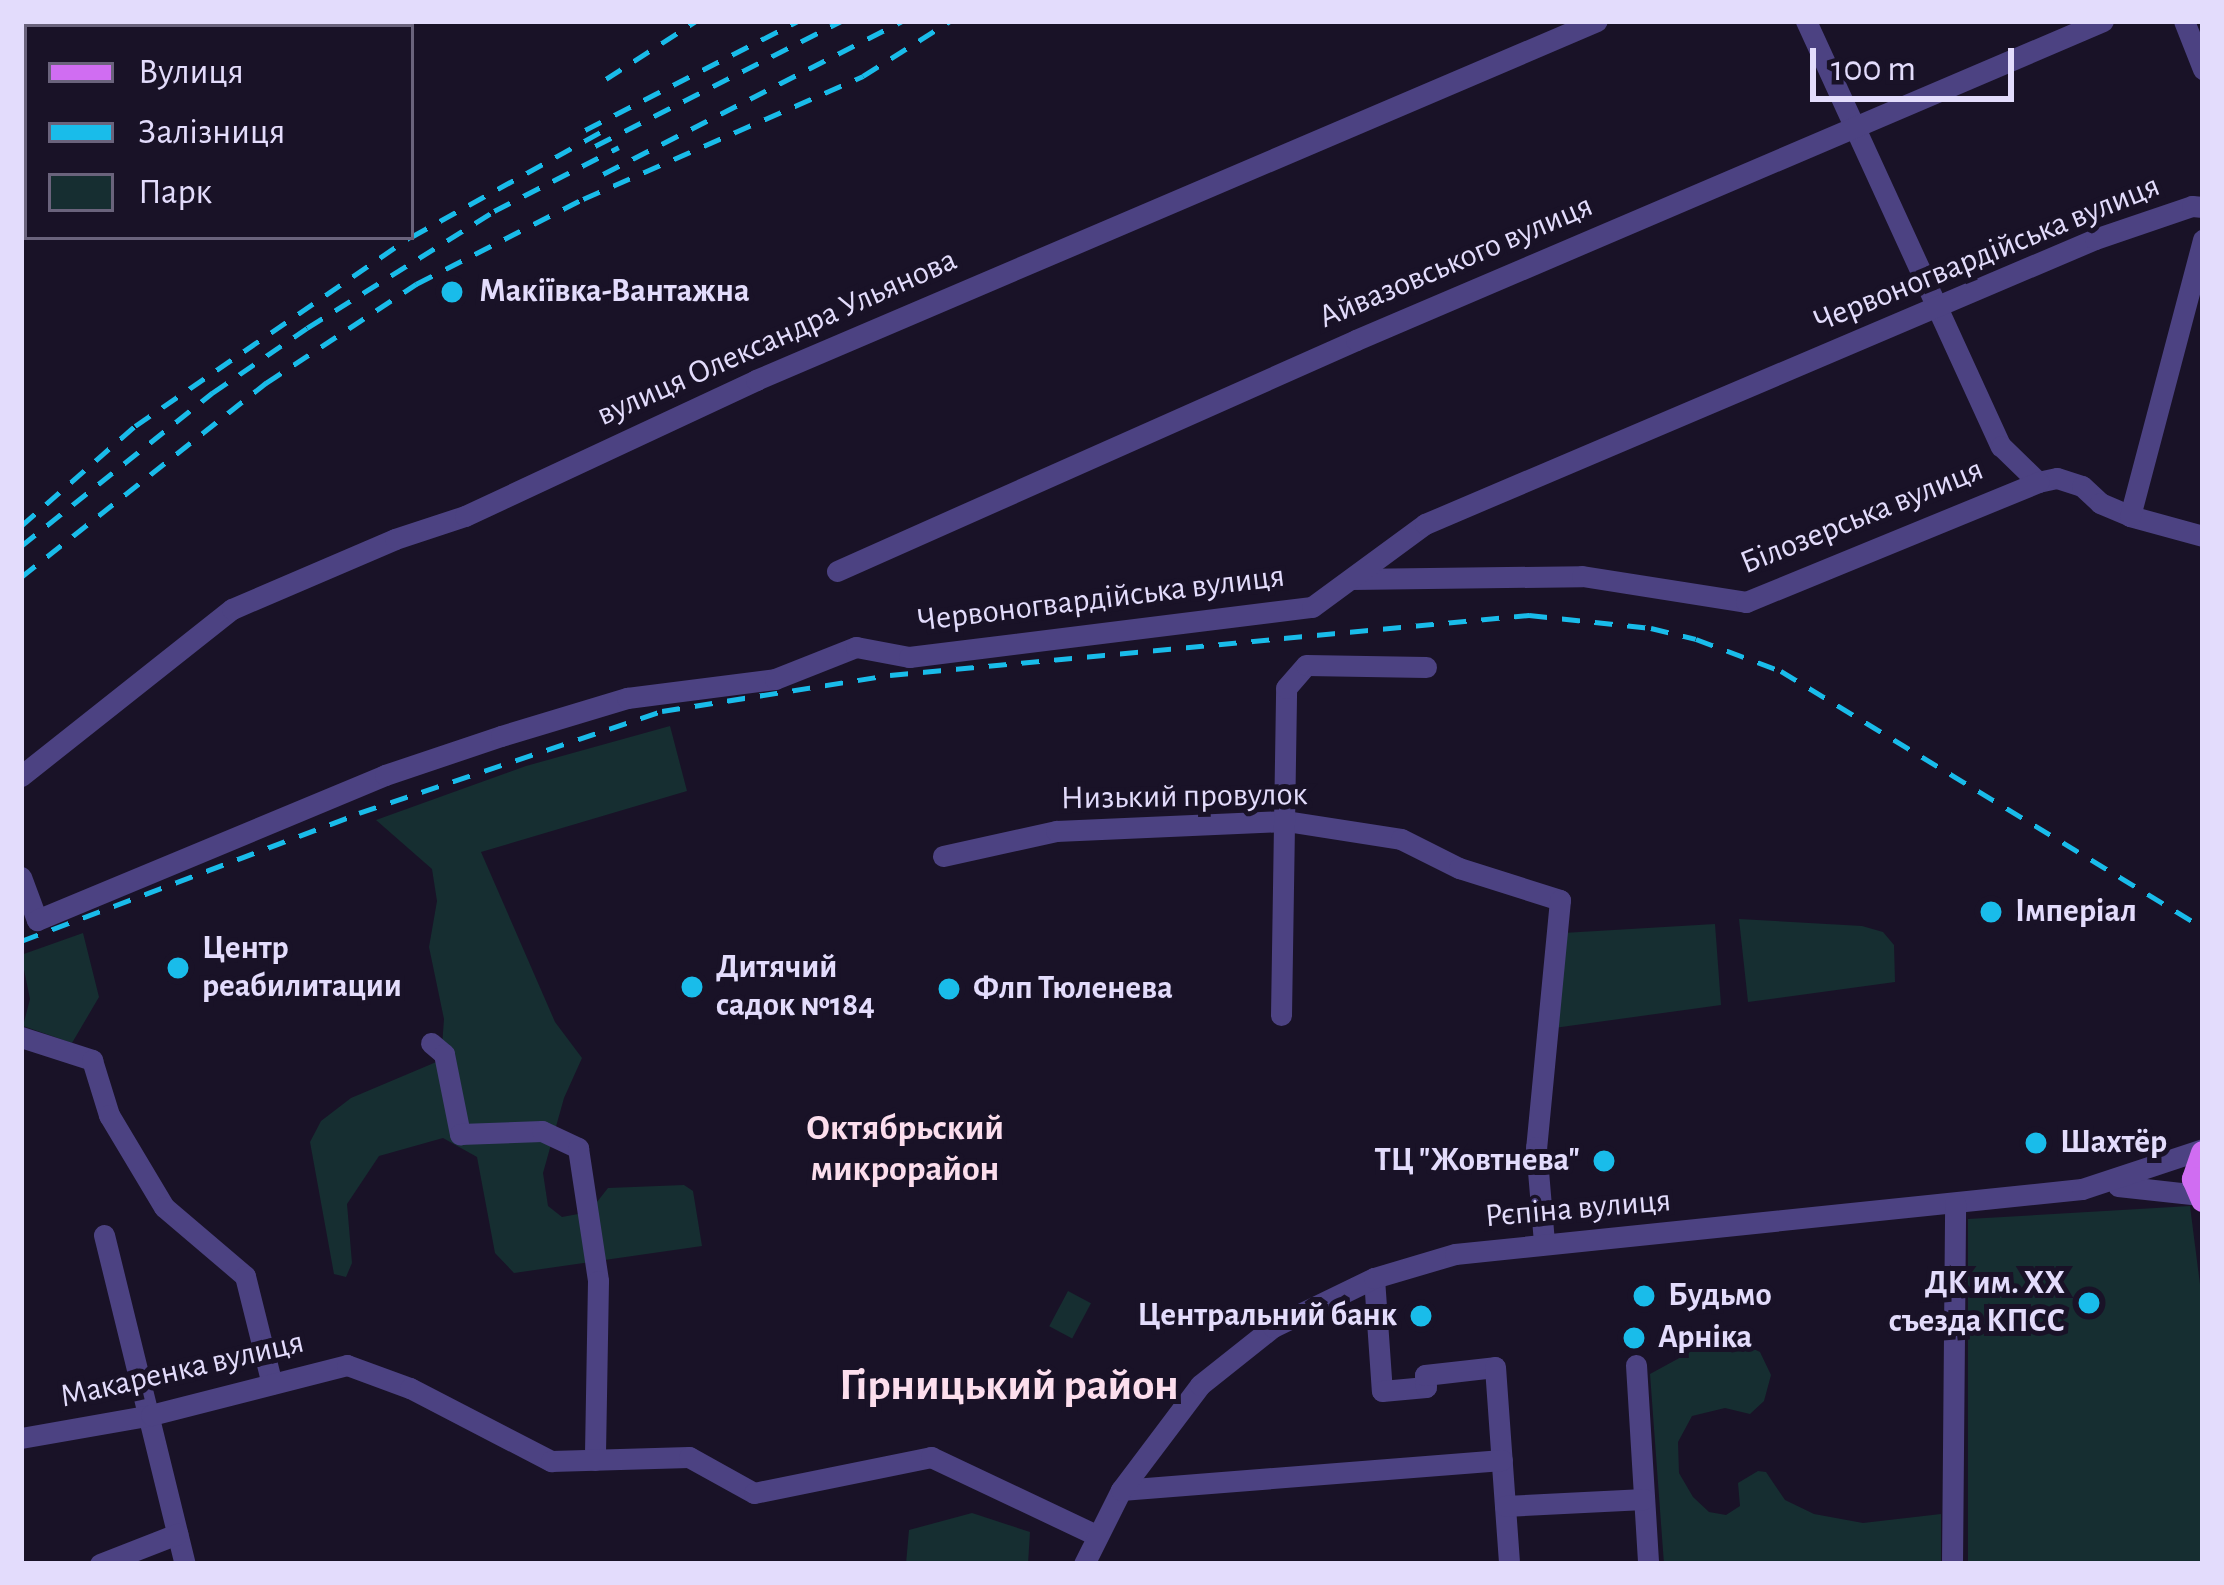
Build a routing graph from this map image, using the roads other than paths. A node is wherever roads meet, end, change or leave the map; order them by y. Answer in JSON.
{"nodes":[{"id":1,"x":1597,"y":21,"type":"edge"},
{"id":2,"x":1806,"y":21,"type":"edge"},
{"id":3,"x":2103,"y":21,"type":"edge"},
{"id":4,"x":2185,"y":21,"type":"edge"},
{"id":5,"x":2203,"y":69,"type":"edge"},
{"id":6,"x":1854,"y":130,"type":"junction"},
{"id":7,"x":2203,"y":207,"type":"edge"},
{"id":8,"x":2203,"y":239,"type":"edge"},
{"id":9,"x":1935,"y":310,"type":"junction"},
{"id":10,"x":2038,"y":482,"type":"junction"},
{"id":11,"x":2130,"y":516,"type":"junction"},
{"id":12,"x":2200,"y":531,"type":"edge"},
{"id":13,"x":837,"y":571,"type":"dead end"},
{"id":14,"x":1351,"y":579,"type":"junction"},
{"id":15,"x":1426,"y":667,"type":"dead end"},
{"id":16,"x":21,"y":776,"type":"edge"},
{"id":17,"x":1284,"y":820,"type":"junction"},
{"id":18,"x":943,"y":856,"type":"dead end"},
{"id":19,"x":21,"y":877,"type":"edge"},
{"id":20,"x":1281,"y":1015,"type":"dead end"},
{"id":21,"x":21,"y":1037,"type":"edge"},
{"id":22,"x":431,"y":1043,"type":"dead end"},
{"id":23,"x":2203,"y":1151,"type":"edge"},
{"id":24,"x":2082,"y":1189,"type":"junction"},
{"id":25,"x":2201,"y":1197,"type":"edge"},
{"id":26,"x":1955,"y":1203,"type":"junction"},
{"id":27,"x":104,"y":1235,"type":"dead end"},
{"id":28,"x":1544,"y":1243,"type":"junction"},
{"id":29,"x":1374,"y":1278,"type":"junction"},
{"id":30,"x":1636,"y":1364,"type":"dead end"},
{"id":31,"x":272,"y":1384,"type":"junction"},
{"id":32,"x":151,"y":1415,"type":"junction"},
{"id":33,"x":21,"y":1438,"type":"edge"},
{"id":34,"x":595,"y":1460,"type":"junction"},
{"id":35,"x":1502,"y":1460,"type":"junction"},
{"id":36,"x":1121,"y":1490,"type":"junction"},
{"id":37,"x":1644,"y":1499,"type":"junction"},
{"id":38,"x":1504,"y":1506,"type":"junction"},
{"id":39,"x":177,"y":1534,"type":"junction"},
{"id":40,"x":1096,"y":1535,"type":"junction"},
{"id":41,"x":100,"y":1564,"type":"edge"},
{"id":42,"x":185,"y":1564,"type":"edge"},
{"id":43,"x":1084,"y":1564,"type":"edge"},
{"id":44,"x":1509,"y":1564,"type":"edge"},
{"id":45,"x":1648,"y":1564,"type":"edge"},
{"id":46,"x":1952,"y":1564,"type":"edge"}],
"edges":[{"from":1,"to":16,"type":"street","name":"вулиця Олександра Ульянова"},
{"from":2,"to":6,"type":"street"},
{"from":3,"to":6,"type":"street","name":"Айвазовського вулиця"},
{"from":4,"to":5,"type":"street"},
{"from":6,"to":9,"type":"street"},
{"from":6,"to":13,"type":"street","name":"Айвазовського вулиця"},
{"from":7,"to":9,"type":"street","name":"Червоногвардійська вулиця"},
{"from":8,"to":11,"type":"street"},
{"from":9,"to":10,"type":"street"},
{"from":9,"to":14,"type":"street","name":"Червоногвардійська вулиця"},
{"from":10,"to":11,"type":"street"},
{"from":10,"to":14,"type":"street","name":"Білозерська вулиця"},
{"from":11,"to":12,"type":"street"},
{"from":14,"to":19,"type":"street","name":"Червоногвардійська вулиця"},
{"from":15,"to":17,"type":"street"},
{"from":17,"to":18,"type":"street","name":"Низький провулок"},
{"from":17,"to":20,"type":"street"},
{"from":17,"to":28,"type":"street","name":"Низький провулок"},
{"from":21,"to":31,"type":"street"},
{"from":22,"to":34,"type":"street"},
{"from":23,"to":24,"type":"street","name":"Рєпіна вулиця"},
{"from":23,"to":25,"type":"main road"},
{"from":24,"to":25,"type":"street"},
{"from":24,"to":26,"type":"street","name":"Рєпіна вулиця"},
{"from":26,"to":28,"type":"street","name":"Рєпіна вулиця"},
{"from":26,"to":46,"type":"street"},
{"from":27,"to":32,"type":"street"},
{"from":28,"to":29,"type":"street","name":"Рєпіна вулиця"},
{"from":29,"to":35,"type":"street"},
{"from":29,"to":36,"type":"street","name":"Рєпіна вулиця"},
{"from":30,"to":37,"type":"street"},
{"from":31,"to":32,"type":"street","name":"Макаренка вулиця"},
{"from":31,"to":34,"type":"street","name":"Макаренка вулиця"},
{"from":32,"to":33,"type":"street","name":"Макаренка вулиця"},
{"from":32,"to":39,"type":"street"},
{"from":34,"to":40,"type":"street","name":"Макаренка вулиця"},
{"from":35,"to":36,"type":"street"},
{"from":35,"to":38,"type":"street"},
{"from":36,"to":40,"type":"street","name":"Рєпіна вулиця"},
{"from":37,"to":38,"type":"street"},
{"from":37,"to":45,"type":"street"},
{"from":38,"to":44,"type":"street"},
{"from":39,"to":41,"type":"street"},
{"from":39,"to":42,"type":"street"},
{"from":40,"to":43,"type":"street","name":"Рєпіна вулиця"}]}
